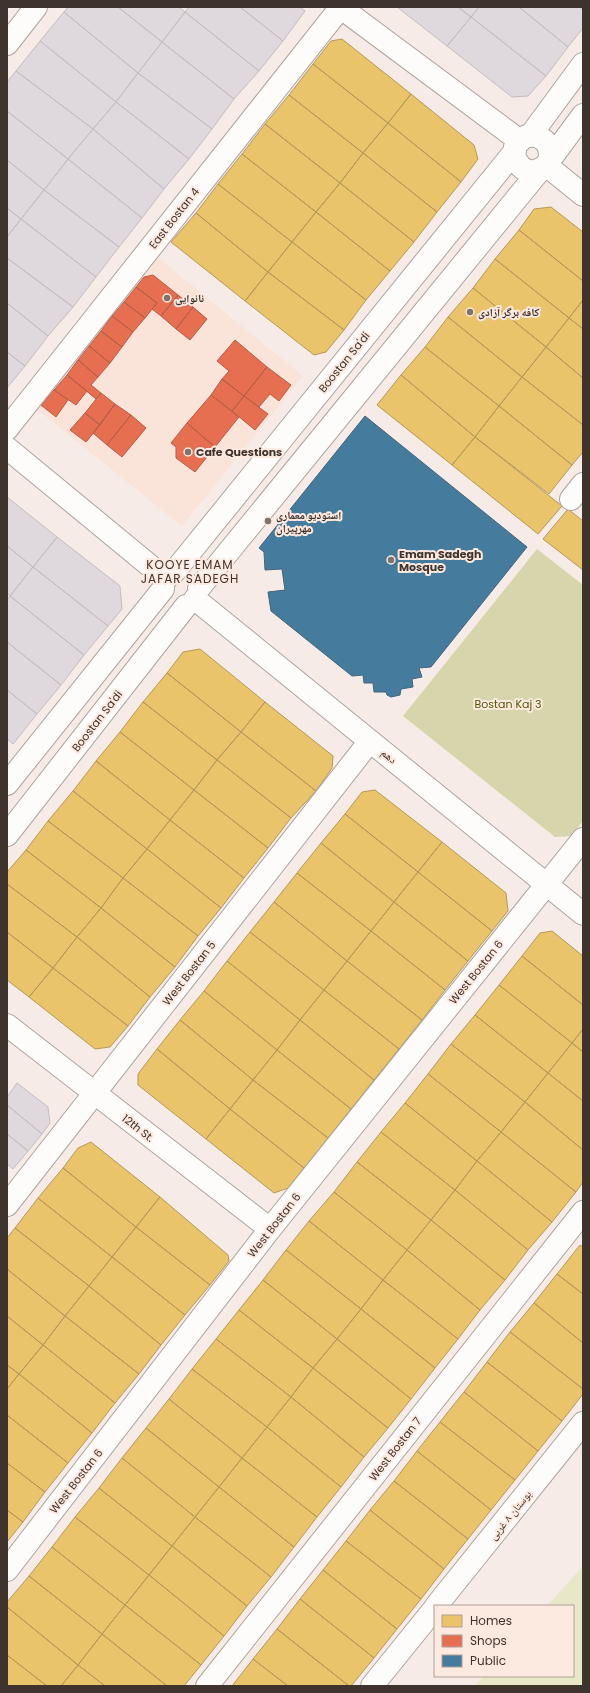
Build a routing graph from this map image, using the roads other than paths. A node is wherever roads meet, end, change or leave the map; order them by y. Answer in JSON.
{"nodes":[{"id":1,"x":36,"y":7,"type":"edge"},
{"id":2,"x":340,"y":7,"type":"edge"},
{"id":3,"x":7,"y":44,"type":"edge"},
{"id":4,"x":583,"y":64,"type":"edge"},
{"id":5,"x":583,"y":116,"type":"edge"},
{"id":6,"x":521,"y":143,"type":"junction"},
{"id":7,"x":545,"y":164,"type":"junction"},
{"id":8,"x":583,"y":194,"type":"edge"},
{"id":9,"x":7,"y":430,"type":"edge"},
{"id":10,"x":7,"y":448,"type":"edge"},
{"id":11,"x":168,"y":580,"type":"junction"},
{"id":12,"x":194,"y":598,"type":"junction"},
{"id":13,"x":370,"y":741,"type":"junction"},
{"id":14,"x":7,"y":784,"type":"edge"},
{"id":15,"x":7,"y":835,"type":"edge"},
{"id":16,"x":583,"y":839,"type":"edge"},
{"id":17,"x":546,"y":884,"type":"junction"},
{"id":18,"x":583,"y":914,"type":"edge"},
{"id":19,"x":7,"y":1025,"type":"edge"},
{"id":20,"x":95,"y":1094,"type":"junction"},
{"id":21,"x":7,"y":1205,"type":"edge"},
{"id":22,"x":583,"y":1212,"type":"edge"},
{"id":23,"x":270,"y":1229,"type":"junction"},
{"id":24,"x":583,"y":1423,"type":"edge"},
{"id":25,"x":7,"y":1570,"type":"edge"},
{"id":26,"x":438,"y":1605,"type":"edge"},
{"id":27,"x":434,"y":1609,"type":"edge"},
{"id":28,"x":207,"y":1686,"type":"edge"},
{"id":29,"x":372,"y":1686,"type":"edge"}],
"edges":[{"from":1,"to":3,"type":"street"},
{"from":2,"to":6,"type":"street"},
{"from":2,"to":9,"type":"street","name":"East Bostan 4"},
{"from":4,"to":6,"type":"street","name":"Boostan Sa'di"},
{"from":5,"to":7,"type":"street","name":"Boostan Sa'di"},
{"from":6,"to":7,"type":"street"},
{"from":6,"to":7,"type":"street"},
{"from":6,"to":11,"type":"street","name":"Boostan Sa'di"},
{"from":7,"to":8,"type":"street"},
{"from":7,"to":12,"type":"street","name":"Boostan Sa'di"},
{"from":10,"to":11,"type":"street"},
{"from":11,"to":12,"type":"street"},
{"from":11,"to":12,"type":"street"},
{"from":11,"to":14,"type":"street","name":"Boostan Sa'di"},
{"from":12,"to":13,"type":"street","name":"دهم"},
{"from":12,"to":15,"type":"street","name":"Boostan Sa'di"},
{"from":13,"to":17,"type":"street","name":"دهم"},
{"from":13,"to":20,"type":"street","name":"West Bostan 5"},
{"from":16,"to":17,"type":"street","name":"West Bostan 6"},
{"from":17,"to":18,"type":"street","name":"دهم"},
{"from":17,"to":23,"type":"street","name":"West Bostan 6"},
{"from":19,"to":20,"type":"street","name":"12th St."},
{"from":20,"to":21,"type":"street","name":"West Bostan 5"},
{"from":20,"to":23,"type":"street","name":"12th St."},
{"from":22,"to":28,"type":"street","name":"West Bostan 7"},
{"from":23,"to":25,"type":"street","name":"West Bostan 6"},
{"from":24,"to":26,"type":"street","name":"بوستان ۸ غربی"},
{"from":27,"to":29,"type":"street","name":"بوستان ۸ غربی"}]}
